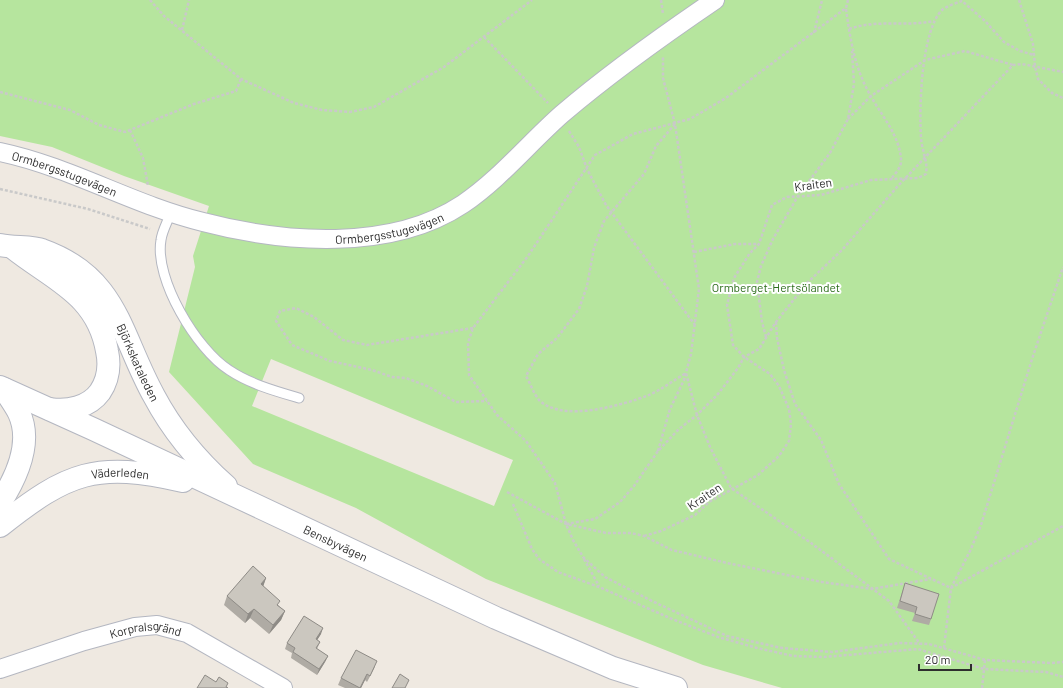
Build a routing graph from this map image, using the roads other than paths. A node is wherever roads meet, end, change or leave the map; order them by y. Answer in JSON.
{"nodes":[{"id":1,"x":715,"y":0,"type":"edge"},
{"id":2,"x":0,"y":152,"type":"edge"},
{"id":3,"x":171,"y":212,"type":"junction"},
{"id":4,"x":7,"y":246,"type":"edge"},
{"id":5,"x":2,"y":388,"type":"edge"},
{"id":6,"x":299,"y":398,"type":"dead end"},
{"id":7,"x":48,"y":409,"type":"junction"},
{"id":8,"x":0,"y":503,"type":"edge"},
{"id":9,"x":252,"y":503,"type":"junction"},
{"id":10,"x":0,"y":526,"type":"edge"},
{"id":11,"x":0,"y":669,"type":"edge"},
{"id":12,"x":276,"y":686,"type":"edge"},
{"id":13,"x":676,"y":688,"type":"edge"}],
"edges":[{"from":1,"to":3,"type":"street","name":"Ormbergsstugevägen"},
{"from":2,"to":3,"type":"street","name":"Ormbergsstugevägen"},
{"from":3,"to":6,"type":"lane"},
{"from":4,"to":7,"type":"main road","name":"Björkskataleden"},
{"from":4,"to":9,"type":"main road","name":"Björkskataleden"},
{"from":5,"to":7,"type":"main road","name":"Bensbyvägen"},
{"from":5,"to":8,"type":"main road"},
{"from":7,"to":9,"type":"main road","name":"Bensbyvägen"},
{"from":9,"to":10,"type":"main road","name":"Väderleden"},
{"from":9,"to":13,"type":"main road","name":"Bensbyvägen"},
{"from":11,"to":12,"type":"street","name":"Korpralsgränd"}]}
